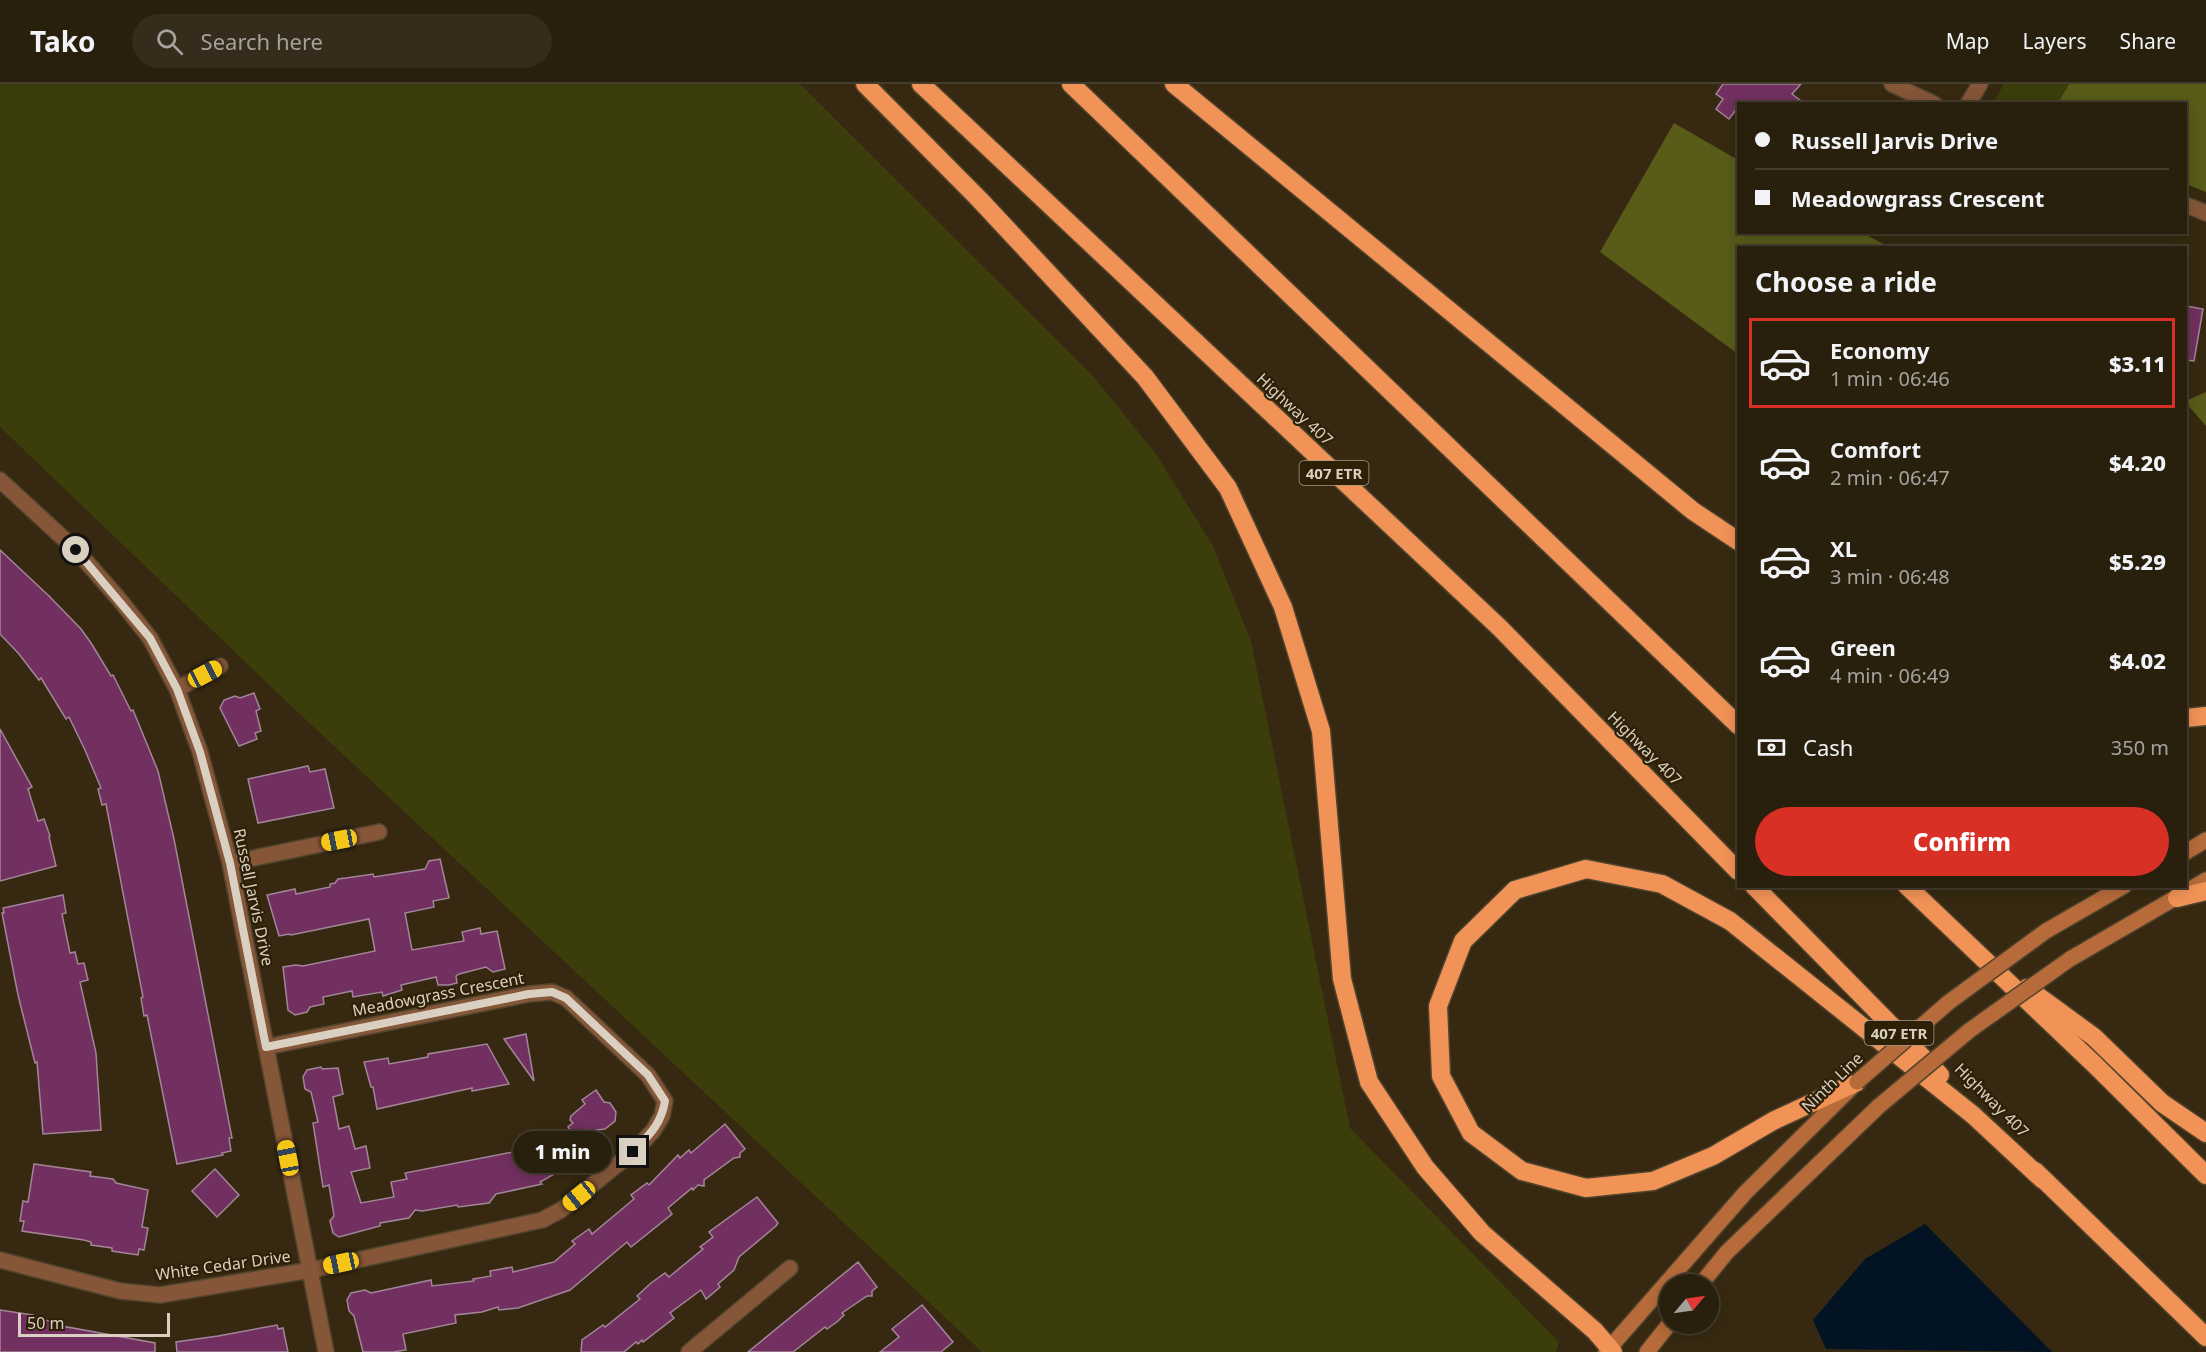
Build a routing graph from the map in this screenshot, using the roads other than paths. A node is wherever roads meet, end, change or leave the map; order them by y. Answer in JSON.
{"nodes":[{"id":1,"x":865,"y":84,"type":"edge"},
{"id":2,"x":921,"y":84,"type":"edge"},
{"id":3,"x":1071,"y":84,"type":"edge"},
{"id":4,"x":1174,"y":84,"type":"edge"},
{"id":5,"x":1892,"y":84,"type":"edge"},
{"id":6,"x":1980,"y":84,"type":"edge"},
{"id":7,"x":1930,"y":102,"type":"edge"},
{"id":8,"x":1969,"y":102,"type":"edge"},
{"id":9,"x":2187,"y":205,"type":"edge"},
{"id":10,"x":2206,"y":213,"type":"edge"},
{"id":11,"x":0,"y":480,"type":"edge"},
{"id":12,"x":1737,"y":541,"type":"edge"},
{"id":13,"x":220,"y":666,"type":"dead end"},
{"id":14,"x":177,"y":689,"type":"junction"},
{"id":15,"x":2206,"y":716,"type":"edge"},
{"id":16,"x":2187,"y":718,"type":"edge"},
{"id":17,"x":1737,"y":724,"type":"edge"},
{"id":18,"x":379,"y":832,"type":"dead end"},
{"id":19,"x":2206,"y":840,"type":"edge"},
{"id":20,"x":2187,"y":851,"type":"edge"},
{"id":21,"x":230,"y":863,"type":"junction"},
{"id":22,"x":1737,"y":870,"type":"edge"},
{"id":23,"x":2206,"y":880,"type":"edge"},
{"id":24,"x":1756,"y":888,"type":"edge"},
{"id":25,"x":1909,"y":888,"type":"edge"},
{"id":26,"x":2121,"y":888,"type":"edge"},
{"id":27,"x":2206,"y":891,"type":"edge"},
{"id":28,"x":2176,"y":898,"type":"junction"},
{"id":29,"x":1965,"y":942,"type":"junction"},
{"id":30,"x":266,"y":1047,"type":"junction"},
{"id":31,"x":1857,"y":1082,"type":"junction"},
{"id":32,"x":2206,"y":1134,"type":"edge"},
{"id":33,"x":2206,"y":1175,"type":"edge"},
{"id":34,"x":2043,"y":1180,"type":"junction"},
{"id":35,"x":0,"y":1260,"type":"edge"},
{"id":36,"x":790,"y":1268,"type":"dead end"},
{"id":37,"x":311,"y":1270,"type":"junction"},
{"id":38,"x":1709,"y":1274,"type":"edge"},
{"id":39,"x":1661,"y":1334,"type":"edge"},
{"id":40,"x":2206,"y":1337,"type":"edge"},
{"id":41,"x":1610,"y":1351,"type":"edge"},
{"id":42,"x":326,"y":1352,"type":"edge"},
{"id":43,"x":689,"y":1352,"type":"edge"},
{"id":44,"x":1647,"y":1352,"type":"edge"}],
"edges":[{"from":1,"to":41,"type":"highway"},
{"from":2,"to":22,"type":"highway","name":"Highway 407","number":"407 ETR"},
{"from":3,"to":17,"type":"highway"},
{"from":4,"to":12,"type":"highway"},
{"from":5,"to":7,"type":"street"},
{"from":6,"to":8,"type":"street"},
{"from":9,"to":10,"type":"street"},
{"from":11,"to":14,"type":"street","name":"Russell Jarvis Drive"},
{"from":13,"to":14,"type":"street"},
{"from":14,"to":21,"type":"street","name":"Russell Jarvis Drive"},
{"from":15,"to":16,"type":"highway"},
{"from":18,"to":21,"type":"street"},
{"from":19,"to":20,"type":"main road"},
{"from":21,"to":30,"type":"street","name":"Russell Jarvis Drive"},
{"from":23,"to":28,"type":"main road"},
{"from":24,"to":34,"type":"highway","name":"Highway 407","number":"407 ETR"},
{"from":25,"to":29,"type":"highway"},
{"from":26,"to":31,"type":"main road","name":"Ninth Line","bridge":true},
{"from":27,"to":28,"type":"highway"},
{"from":28,"to":38,"type":"main road","bridge":true},
{"from":29,"to":32,"type":"highway"},
{"from":29,"to":33,"type":"highway"},
{"from":30,"to":37,"type":"street","name":"Russell Jarvis Drive"},
{"from":30,"to":37,"type":"street","name":"Meadowgrass Crescent"},
{"from":31,"to":34,"type":"highway"},
{"from":31,"to":41,"type":"main road","name":"Ninth Line"},
{"from":34,"to":40,"type":"highway","name":"Highway 407","number":"407 ETR"},
{"from":35,"to":37,"type":"street","name":"White Cedar Drive"},
{"from":36,"to":43,"type":"street"},
{"from":37,"to":42,"type":"street","name":"Russell Jarvis Drive"},
{"from":39,"to":44,"type":"main road"}]}
